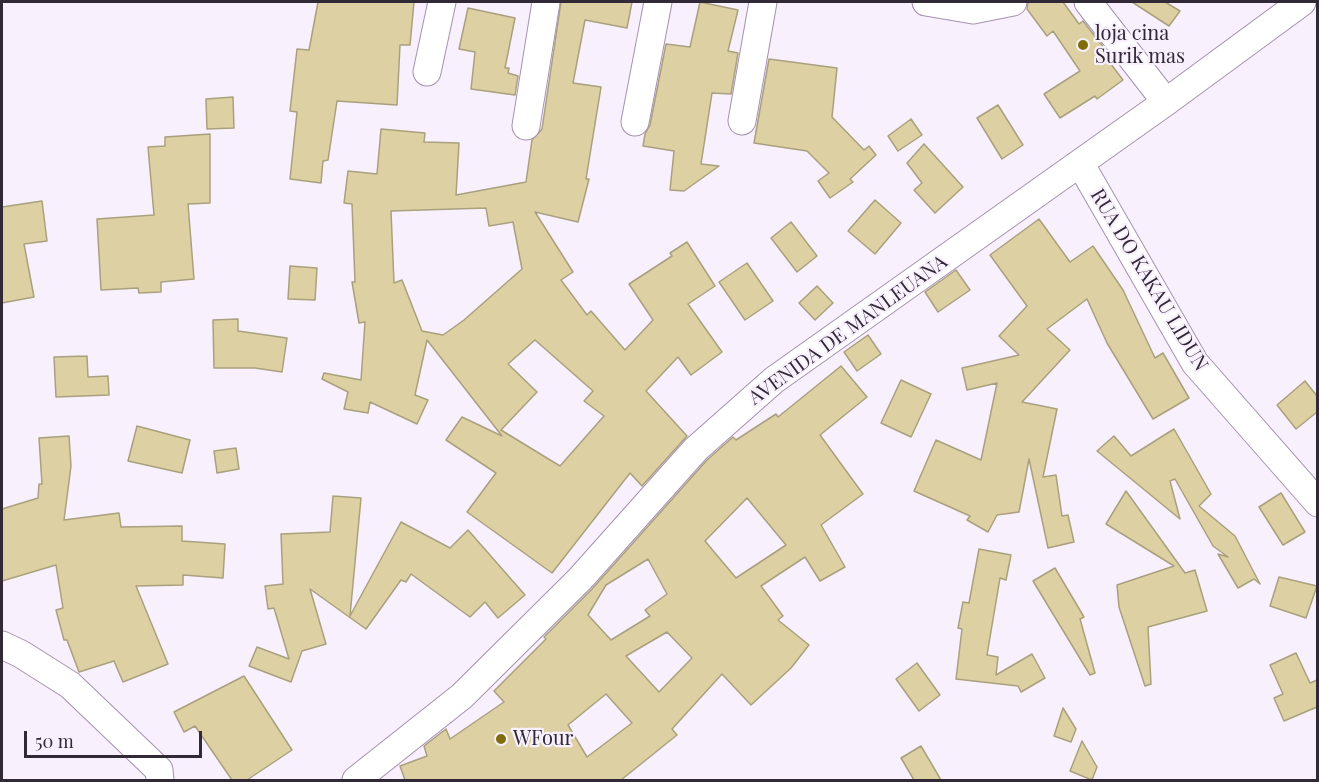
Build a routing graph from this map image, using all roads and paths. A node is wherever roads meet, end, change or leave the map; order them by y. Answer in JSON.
{"nodes":[{"id":1,"x":442,"y":2,"type":"edge"},
{"id":2,"x":546,"y":2,"type":"edge"},
{"id":3,"x":658,"y":2,"type":"edge"},
{"id":4,"x":763,"y":2,"type":"edge"},
{"id":5,"x":926,"y":2,"type":"edge"},
{"id":6,"x":1013,"y":2,"type":"edge"},
{"id":7,"x":1088,"y":2,"type":"edge"},
{"id":8,"x":1302,"y":2,"type":"edge"},
{"id":9,"x":426,"y":72,"type":"dead end"},
{"id":10,"x":1166,"y":102,"type":"junction"},
{"id":11,"x":742,"y":121,"type":"dead end"},
{"id":12,"x":636,"y":122,"type":"dead end"},
{"id":13,"x":525,"y":126,"type":"dead end"},
{"id":14,"x":1080,"y":163,"type":"junction"},
{"id":15,"x":1317,"y":502,"type":"edge"},
{"id":16,"x":2,"y":645,"type":"edge"},
{"id":17,"x":160,"y":780,"type":"edge"},
{"id":18,"x":356,"y":780,"type":"edge"}],
"edges":[{"from":1,"to":9,"type":"street"},
{"from":2,"to":13,"type":"street"},
{"from":3,"to":12,"type":"street"},
{"from":4,"to":11,"type":"street"},
{"from":5,"to":6,"type":"street"},
{"from":7,"to":10,"type":"street"},
{"from":8,"to":10,"type":"street","name":"AVENIDA DE MANLEUANA"},
{"from":10,"to":14,"type":"street","name":"AVENIDA DE MANLEUANA"},
{"from":14,"to":15,"type":"street","name":"RUA DO KAKAU LIDUN"},
{"from":14,"to":18,"type":"street","name":"AVENIDA DE MANLEUANA"},
{"from":16,"to":17,"type":"street"}]}
